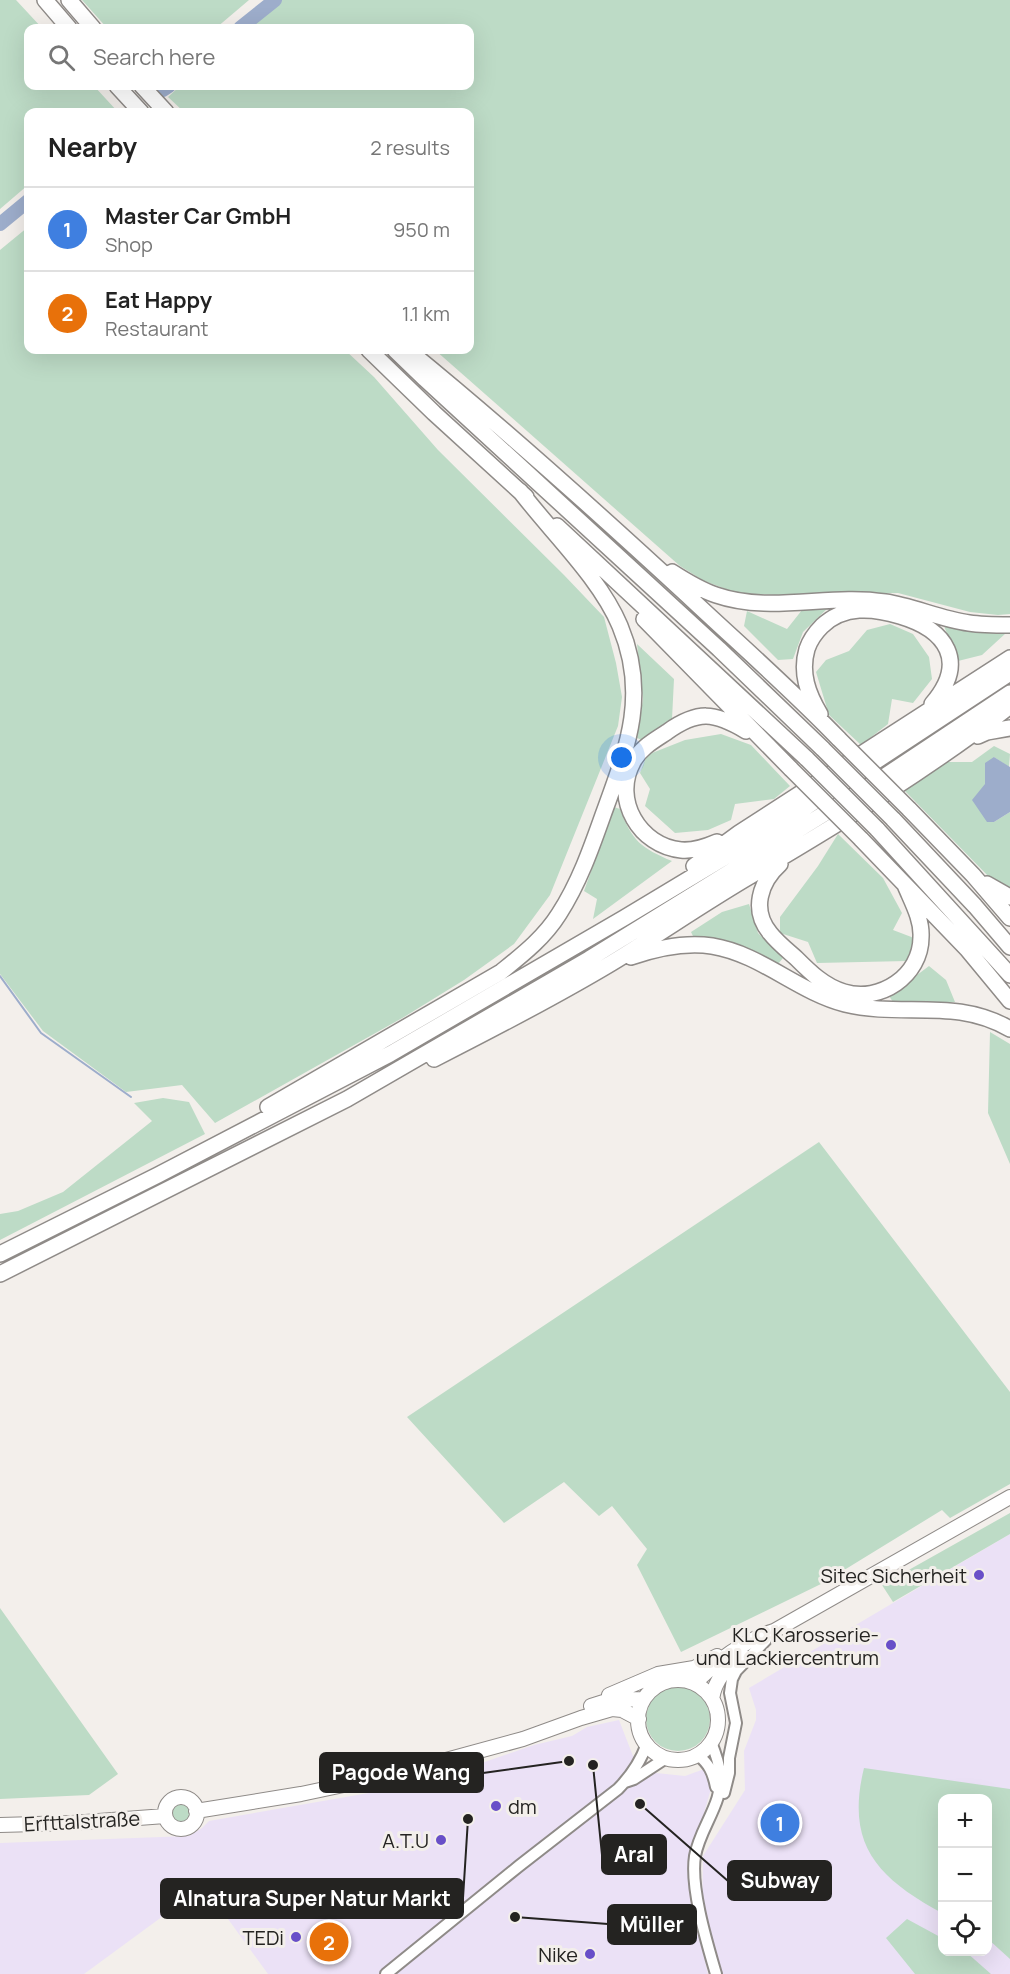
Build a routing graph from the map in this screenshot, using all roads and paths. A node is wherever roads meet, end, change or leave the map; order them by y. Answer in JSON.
{"nodes":[{"id":1,"x":45,"y":0,"type":"edge"},
{"id":2,"x":69,"y":0,"type":"edge"},
{"id":3,"x":66,"y":24,"type":"edge"},
{"id":4,"x":90,"y":24,"type":"edge"},
{"id":5,"x":121,"y":90,"type":"edge"},
{"id":6,"x":146,"y":90,"type":"edge"},
{"id":7,"x":137,"y":108,"type":"edge"},
{"id":8,"x":162,"y":108,"type":"edge"},
{"id":9,"x":373,"y":354,"type":"edge"},
{"id":10,"x":399,"y":354,"type":"edge"},
{"id":11,"x":413,"y":354,"type":"edge"},
{"id":12,"x":520,"y":491,"type":"junction"},
{"id":13,"x":541,"y":519,"type":"junction"},
{"id":14,"x":635,"y":547,"type":"junction"},
{"id":15,"x":1010,"y":625,"type":"edge"},
{"id":16,"x":1010,"y":658,"type":"edge"},
{"id":17,"x":1010,"y":673,"type":"edge"},
{"id":18,"x":1010,"y":693,"type":"edge"},
{"id":19,"x":1010,"y":706,"type":"edge"},
{"id":20,"x":923,"y":716,"type":"junction"},
{"id":21,"x":1010,"y":728,"type":"edge"},
{"id":22,"x":834,"y":734,"type":"junction"},
{"id":23,"x":761,"y":740,"type":"junction"},
{"id":24,"x":961,"y":744,"type":"junction"},
{"id":25,"x":739,"y":832,"type":"junction"},
{"id":26,"x":796,"y":850,"type":"junction"},
{"id":27,"x":973,"y":875,"type":"junction"},
{"id":28,"x":905,"y":885,"type":"junction"},
{"id":29,"x":1010,"y":897,"type":"edge"},
{"id":30,"x":624,"y":918,"type":"junction"},
{"id":31,"x":1010,"y":918,"type":"edge"},
{"id":32,"x":1010,"y":946,"type":"edge"},
{"id":33,"x":609,"y":964,"type":"junction"},
{"id":34,"x":1010,"y":975,"type":"edge"},
{"id":35,"x":1010,"y":1001,"type":"edge"},
{"id":36,"x":1010,"y":1029,"type":"edge"},
{"id":37,"x":347,"y":1099,"type":"junction"},
{"id":38,"x":158,"y":1175,"type":"junction"},
{"id":39,"x":0,"y":1254,"type":"edge"},
{"id":40,"x":0,"y":1274,"type":"edge"},
{"id":41,"x":1010,"y":1497,"type":"edge"},
{"id":42,"x":770,"y":1636,"type":"junction"},
{"id":43,"x":739,"y":1648,"type":"junction"},
{"id":44,"x":694,"y":1683,"type":"junction"},
{"id":45,"x":645,"y":1699,"type":"junction"},
{"id":46,"x":712,"y":1699,"type":"junction"},
{"id":47,"x":592,"y":1705,"type":"junction"},
{"id":48,"x":639,"y":1719,"type":"junction"},
{"id":49,"x":711,"y":1742,"type":"junction"},
{"id":50,"x":647,"y":1744,"type":"junction"},
{"id":51,"x":478,"y":1750,"type":"junction"},
{"id":52,"x":698,"y":1755,"type":"junction"},
{"id":53,"x":666,"y":1758,"type":"junction"},
{"id":54,"x":625,"y":1782,"type":"junction"},
{"id":55,"x":196,"y":1811,"type":"junction"},
{"id":56,"x":165,"y":1816,"type":"junction"},
{"id":57,"x":709,"y":1819,"type":"junction"},
{"id":58,"x":0,"y":1825,"type":"edge"},
{"id":59,"x":386,"y":1974,"type":"edge"},
{"id":60,"x":716,"y":1974,"type":"edge"}],
"edges":[{"from":1,"to":3,"type":"highway"},
{"from":2,"to":4,"type":"highway"},
{"from":5,"to":7,"type":"highway"},
{"from":6,"to":8,"type":"highway"},
{"from":9,"to":12,"type":"highway"},
{"from":10,"to":32,"type":"highway","bridge":true},
{"from":11,"to":14,"type":"highway"},
{"from":12,"to":13,"type":"highway"},
{"from":12,"to":34,"type":"highway","bridge":true},
{"from":13,"to":23,"type":"highway"},
{"from":13,"to":38,"type":"highway"},
{"from":14,"to":15,"type":"highway"},
{"from":14,"to":22,"type":"highway"},
{"from":16,"to":20,"type":"highway"},
{"from":17,"to":30,"type":"highway"},
{"from":18,"to":37,"type":"highway"},
{"from":19,"to":24,"type":"highway"},
{"from":20,"to":22,"type":"highway"},
{"from":20,"to":25,"type":"highway"},
{"from":21,"to":24,"type":"highway"},
{"from":22,"to":27,"type":"highway","bridge":true},
{"from":23,"to":25,"type":"highway"},
{"from":23,"to":28,"type":"highway","bridge":true},
{"from":24,"to":26,"type":"highway"},
{"from":25,"to":30,"type":"highway"},
{"from":26,"to":28,"type":"highway"},
{"from":26,"to":33,"type":"highway"},
{"from":27,"to":29,"type":"highway"},
{"from":27,"to":31,"type":"highway"},
{"from":28,"to":35,"type":"highway"},
{"from":30,"to":38,"type":"highway"},
{"from":33,"to":36,"type":"highway"},
{"from":33,"to":37,"type":"highway"},
{"from":37,"to":40,"type":"highway"},
{"from":38,"to":39,"type":"highway"},
{"from":41,"to":42,"type":"main road"},
{"from":42,"to":43,"type":"main road"},
{"from":42,"to":46,"type":"main road"},
{"from":42,"to":57,"type":"street"},
{"from":43,"to":44,"type":"main road"},
{"from":43,"to":47,"type":"main road"},
{"from":44,"to":45,"type":"main road"},
{"from":44,"to":46,"type":"main road"},
{"from":45,"to":47,"type":"main road"},
{"from":45,"to":48,"type":"main road"},
{"from":46,"to":49,"type":"main road"},
{"from":47,"to":51,"type":"main road"},
{"from":48,"to":50,"type":"main road"},
{"from":48,"to":51,"type":"main road"},
{"from":49,"to":52,"type":"main road"},
{"from":49,"to":57,"type":"street"},
{"from":50,"to":53,"type":"main road"},
{"from":50,"to":54,"type":"street"},
{"from":51,"to":55,"type":"main road"},
{"from":52,"to":53,"type":"main road"},
{"from":52,"to":57,"type":"street"},
{"from":53,"to":54,"type":"street"},
{"from":54,"to":59,"type":"street"},
{"from":55,"to":56,"type":"main road"},
{"from":55,"to":56,"type":"main road"},
{"from":56,"to":58,"type":"main road","name":"Erfttalstraße"},
{"from":57,"to":60,"type":"street"}]}
